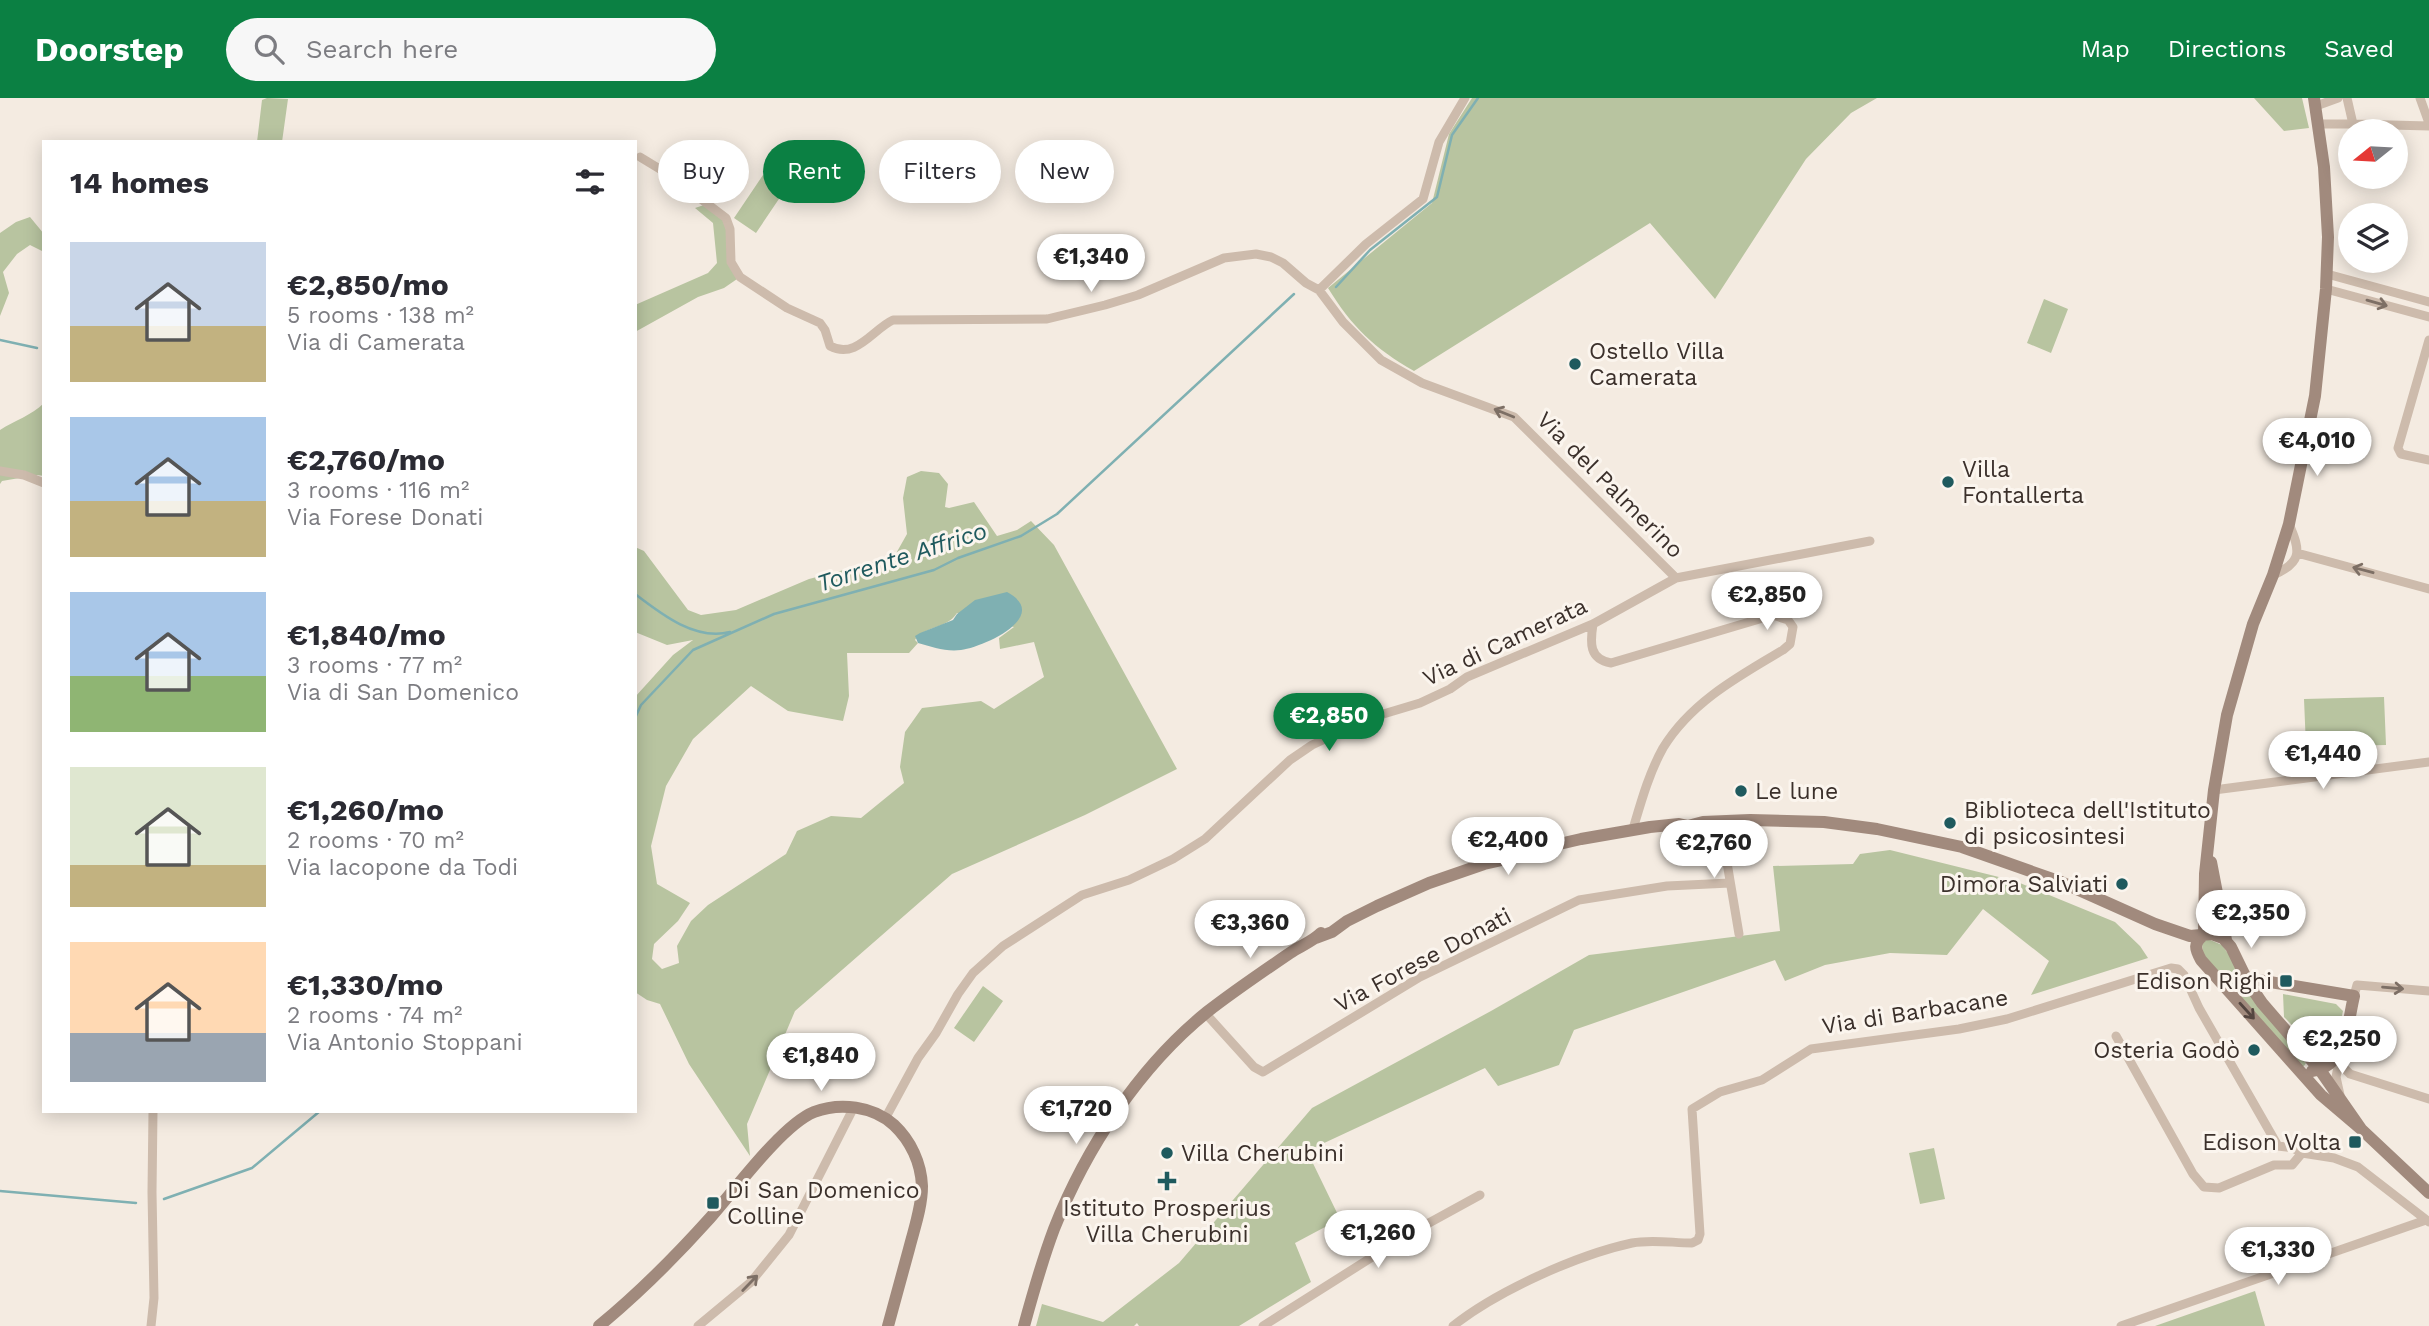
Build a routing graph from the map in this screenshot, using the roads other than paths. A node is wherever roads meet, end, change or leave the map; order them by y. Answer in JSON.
{"nodes":[{"id":1,"x":1465,"y":98,"type":"edge"},
{"id":2,"x":2338,"y":98,"type":"edge"},
{"id":3,"x":2347,"y":98,"type":"edge"},
{"id":4,"x":2420,"y":98,"type":"edge"},
{"id":5,"x":2315,"y":102,"type":"edge"},
{"id":6,"x":2352,"y":119,"type":"edge"},
{"id":7,"x":2319,"y":124,"type":"junction"},
{"id":8,"x":2338,"y":124,"type":"edge"},
{"id":9,"x":2408,"y":125,"type":"edge"},
{"id":10,"x":2429,"y":125,"type":"edge"},
{"id":11,"x":640,"y":157,"type":"dead end"},
{"id":12,"x":2327,"y":274,"type":"junction"},
{"id":13,"x":2326,"y":289,"type":"junction"},
{"id":14,"x":1319,"y":290,"type":"junction"},
{"id":15,"x":2429,"y":302,"type":"edge"},
{"id":16,"x":2429,"y":317,"type":"edge"},
{"id":17,"x":2429,"y":340,"type":"edge"},
{"id":18,"x":2429,"y":460,"type":"edge"},
{"id":19,"x":0,"y":471,"type":"edge"},
{"id":20,"x":42,"y":482,"type":"edge"},
{"id":21,"x":2289,"y":524,"type":"junction"},
{"id":22,"x":1870,"y":541,"type":"dead end"},
{"id":23,"x":2297,"y":553,"type":"junction"},
{"id":24,"x":2273,"y":575,"type":"junction"},
{"id":25,"x":1676,"y":578,"type":"junction"},
{"id":26,"x":2429,"y":589,"type":"edge"},
{"id":27,"x":1594,"y":624,"type":"junction"},
{"id":28,"x":2429,"y":762,"type":"edge"},
{"id":29,"x":2214,"y":790,"type":"junction"},
{"id":30,"x":1642,"y":800,"type":"junction"},
{"id":31,"x":1720,"y":821,"type":"junction"},
{"id":32,"x":1650,"y":827,"type":"junction"},
{"id":33,"x":1633,"y":829,"type":"junction"},
{"id":34,"x":2209,"y":851,"type":"junction"},
{"id":35,"x":1730,"y":883,"type":"junction"},
{"id":36,"x":2155,"y":924,"type":"junction"},
{"id":37,"x":1739,"y":934,"type":"dead end"},
{"id":38,"x":2204,"y":935,"type":"junction"},
{"id":39,"x":2226,"y":940,"type":"junction"},
{"id":40,"x":2201,"y":960,"type":"junction"},
{"id":41,"x":2246,"y":978,"type":"junction"},
{"id":42,"x":2356,"y":990,"type":"junction"},
{"id":43,"x":2429,"y":991,"type":"edge"},
{"id":44,"x":1206,"y":1014,"type":"junction"},
{"id":45,"x":2116,"y":1036,"type":"dead end"},
{"id":46,"x":2341,"y":1052,"type":"junction"},
{"id":47,"x":2297,"y":1068,"type":"junction"},
{"id":48,"x":2320,"y":1070,"type":"junction"},
{"id":49,"x":2429,"y":1099,"type":"edge"},
{"id":50,"x":2339,"y":1105,"type":"junction"},
{"id":51,"x":854,"y":1107,"type":"junction"},
{"id":52,"x":153,"y":1113,"type":"edge"},
{"id":53,"x":886,"y":1117,"type":"junction"},
{"id":54,"x":2278,"y":1146,"type":"junction"},
{"id":55,"x":2302,"y":1153,"type":"junction"},
{"id":56,"x":2274,"y":1165,"type":"junction"},
{"id":57,"x":2429,"y":1193,"type":"edge"},
{"id":58,"x":1480,"y":1195,"type":"dead end"},
{"id":59,"x":2427,"y":1221,"type":"edge"},
{"id":60,"x":151,"y":1326,"type":"edge"},
{"id":61,"x":599,"y":1326,"type":"edge"},
{"id":62,"x":698,"y":1326,"type":"edge"},
{"id":63,"x":888,"y":1326,"type":"edge"},
{"id":64,"x":1024,"y":1326,"type":"edge"},
{"id":65,"x":1263,"y":1326,"type":"edge"},
{"id":66,"x":1453,"y":1326,"type":"edge"},
{"id":67,"x":2121,"y":1326,"type":"edge"}],
"edges":[{"from":1,"to":14,"type":"street"},
{"from":2,"to":5,"type":"street"},
{"from":3,"to":6,"type":"street"},
{"from":4,"to":10,"type":"street"},
{"from":5,"to":7,"type":"main road"},
{"from":7,"to":8,"type":"street"},
{"from":7,"to":12,"type":"main road"},
{"from":9,"to":10,"type":"street"},
{"from":11,"to":14,"type":"street","name":"Via del Palmerino"},
{"from":12,"to":13,"type":"main road"},
{"from":12,"to":15,"type":"street"},
{"from":13,"to":16,"type":"street","one_way":true},
{"from":13,"to":21,"type":"main road"},
{"from":25,"to":14,"type":"street","name":"Via del Palmerino","one_way":true},
{"from":17,"to":18,"type":"street"},
{"from":19,"to":20,"type":"street"},
{"from":21,"to":23,"type":"street"},
{"from":21,"to":24,"type":"main road"},
{"from":22,"to":25,"type":"street","name":"Via di Camerata"},
{"from":23,"to":24,"type":"street"},
{"from":26,"to":23,"type":"street","one_way":true},
{"from":24,"to":29,"type":"main road"},
{"from":25,"to":27,"type":"street","name":"Via di Camerata"},
{"from":27,"to":30,"type":"street"},
{"from":27,"to":53,"type":"street","name":"Via di Camerata"},
{"from":28,"to":29,"type":"street"},
{"from":29,"to":34,"type":"main road"},
{"from":30,"to":32,"type":"street"},
{"from":30,"to":33,"type":"street"},
{"from":31,"to":32,"type":"main road"},
{"from":31,"to":35,"type":"street"},
{"from":31,"to":36,"type":"main road"},
{"from":32,"to":33,"type":"main road"},
{"from":33,"to":44,"type":"main road"},
{"from":34,"to":38,"type":"main road"},
{"from":34,"to":39,"type":"main road"},
{"from":35,"to":37,"type":"street"},
{"from":35,"to":44,"type":"street","name":"Via Forese Donati"},
{"from":36,"to":38,"type":"main road"},
{"from":36,"to":40,"type":"main road"},
{"from":38,"to":39,"type":"main road"},
{"from":38,"to":40,"type":"main road"},
{"from":39,"to":41,"type":"main road"},
{"from":40,"to":47,"type":"main road","one_way":true},
{"from":41,"to":42,"type":"main road"},
{"from":41,"to":48,"type":"main road"},
{"from":42,"to":43,"type":"street","one_way":true},
{"from":42,"to":46,"type":"main road"},
{"from":44,"to":64,"type":"main road"},
{"from":45,"to":56,"type":"street"},
{"from":46,"to":48,"type":"main road"},
{"from":46,"to":49,"type":"street"},
{"from":46,"to":50,"type":"street"},
{"from":47,"to":48,"type":"main road"},
{"from":47,"to":50,"type":"main road"},
{"from":48,"to":50,"type":"main road"},
{"from":50,"to":57,"type":"main road"},
{"from":51,"to":53,"type":"main road"},
{"from":51,"to":61,"type":"main road"},
{"from":62,"to":51,"type":"street","one_way":true},
{"from":52,"to":60,"type":"street"},
{"from":53,"to":63,"type":"main road"},
{"from":54,"to":55,"type":"street"},
{"from":54,"to":56,"type":"street"},
{"from":54,"to":66,"type":"street","name":"Via di Barbacane"},
{"from":55,"to":56,"type":"street"},
{"from":55,"to":59,"type":"street"},
{"from":58,"to":65,"type":"street"},
{"from":59,"to":67,"type":"street"}]}
